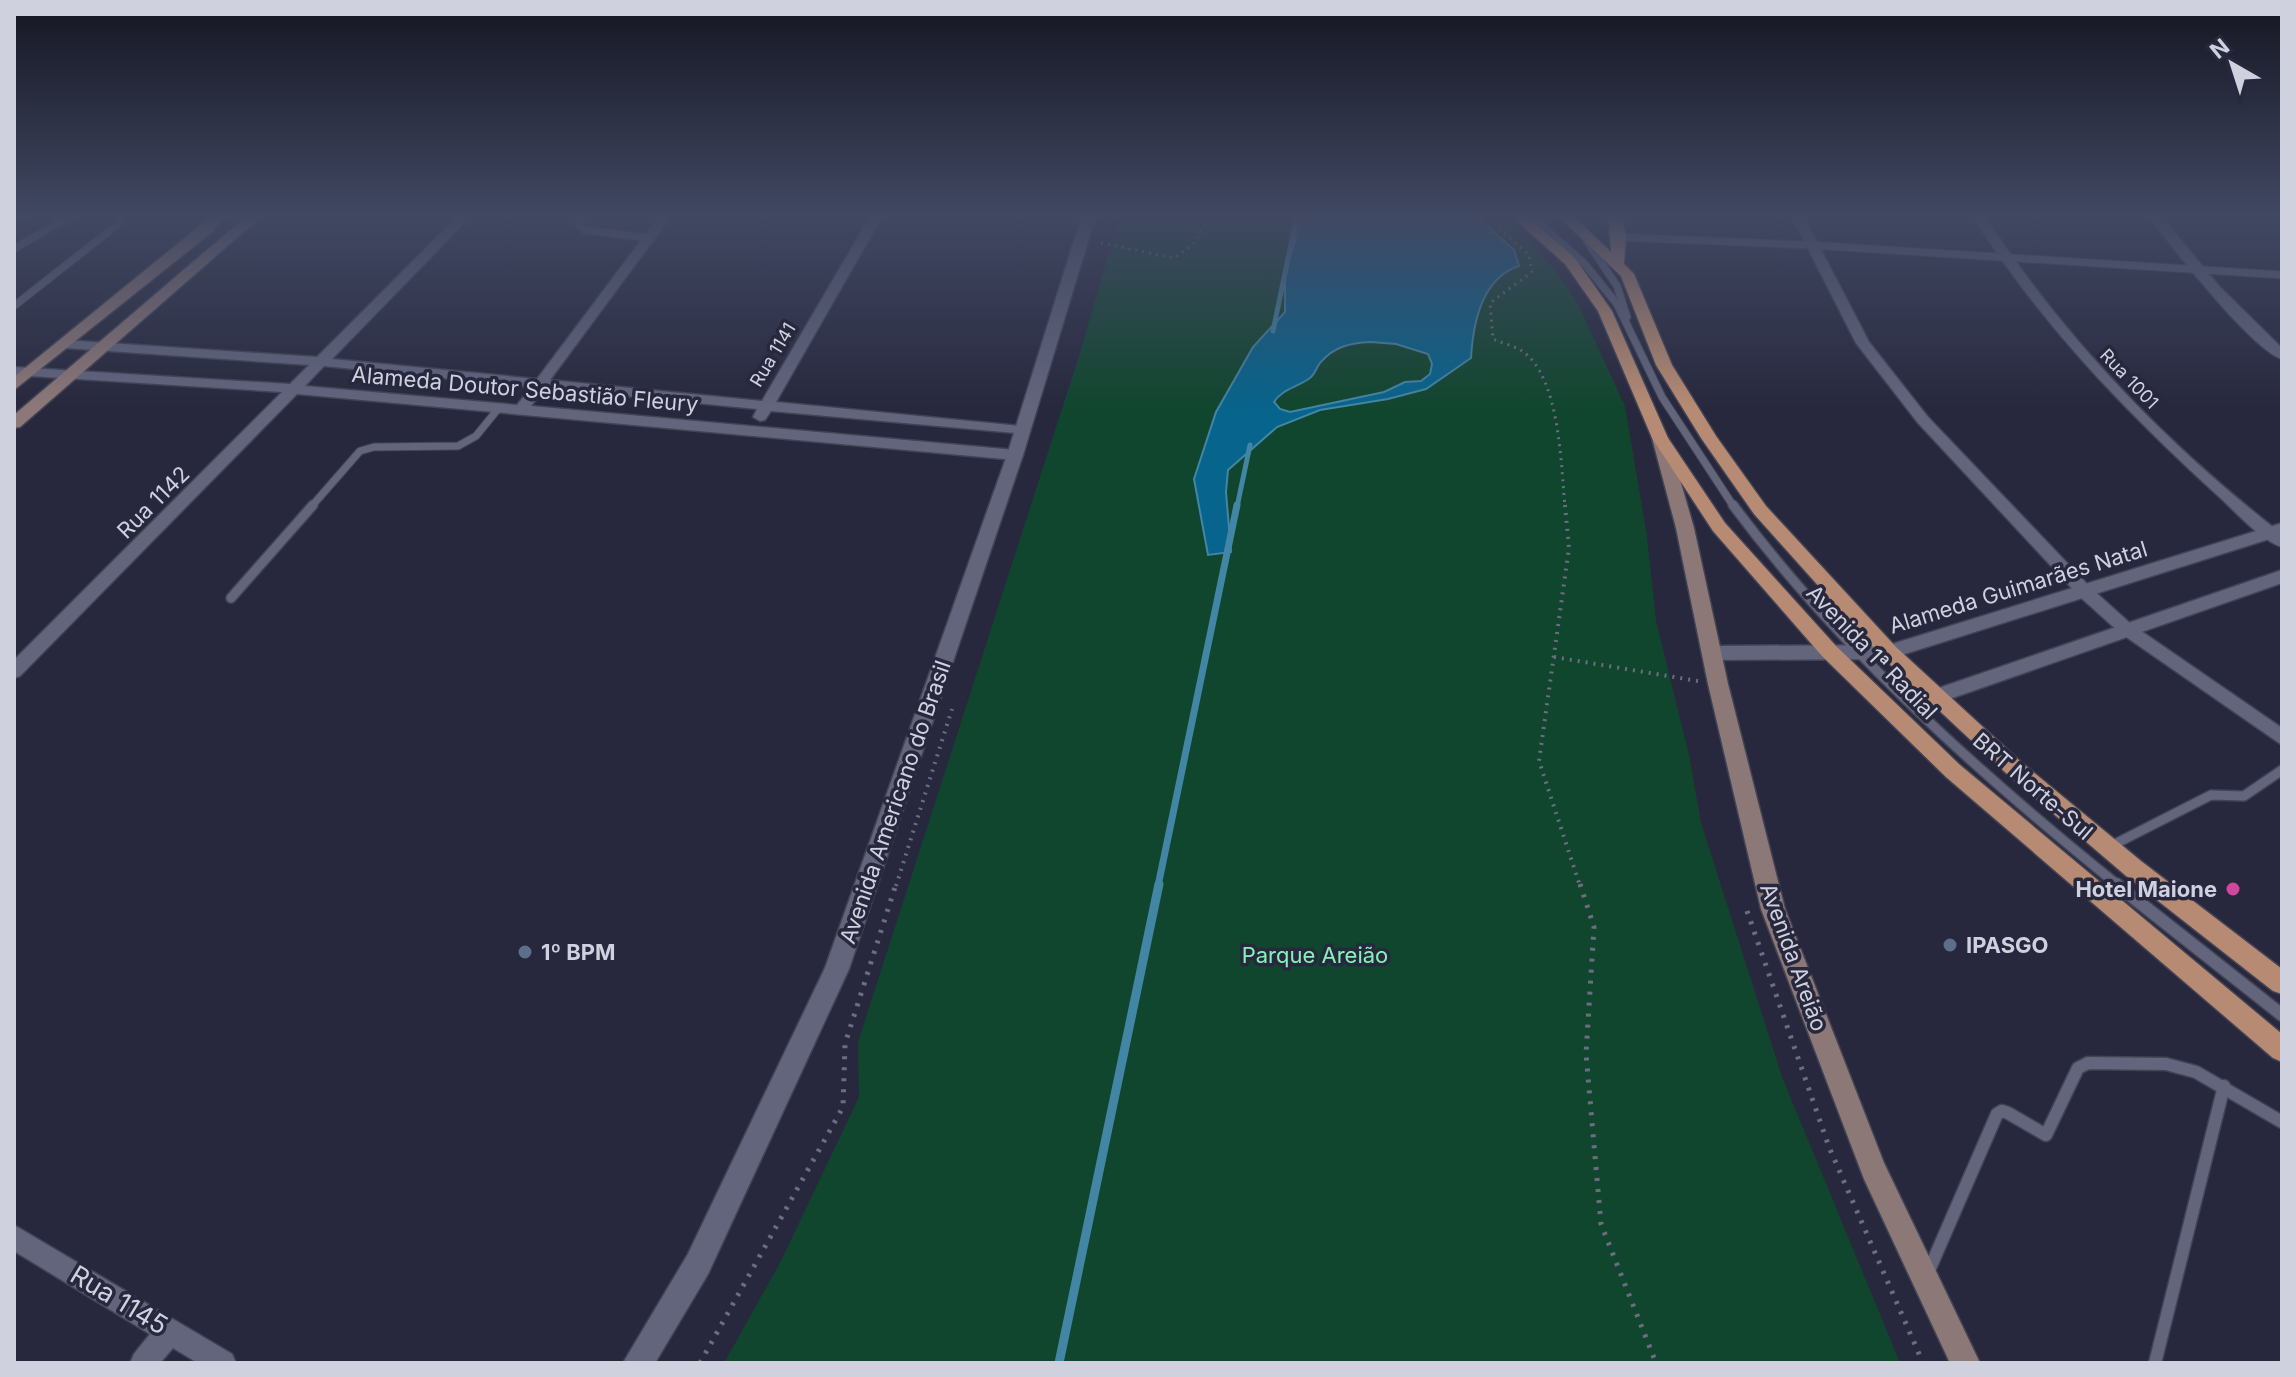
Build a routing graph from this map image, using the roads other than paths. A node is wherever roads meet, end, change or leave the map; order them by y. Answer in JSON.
{"nodes":[{"id":1,"x":48,"y":279,"type":"edge"},
{"id":2,"x":145,"y":279,"type":"edge"},
{"id":3,"x":181,"y":279,"type":"edge"},
{"id":4,"x":403,"y":279,"type":"edge"},
{"id":5,"x":619,"y":279,"type":"edge"},
{"id":6,"x":840,"y":279,"type":"edge"},
{"id":7,"x":1069,"y":279,"type":"edge"},
{"id":8,"x":1583,"y":279,"type":"edge"},
{"id":9,"x":1597,"y":279,"type":"edge"},
{"id":10,"x":1614,"y":279,"type":"edge"},
{"id":11,"x":1629,"y":279,"type":"edge"},
{"id":12,"x":1829,"y":279,"type":"edge"},
{"id":13,"x":2020,"y":279,"type":"edge"},
{"id":14,"x":2205,"y":279,"type":"edge"},
{"id":15,"x":14,"y":306,"type":"edge"},
{"id":16,"x":1627,"y":320,"type":"junction"},
{"id":17,"x":65,"y":344,"type":"junction"},
{"id":18,"x":104,"y":345,"type":"junction"},
{"id":19,"x":2282,"y":355,"type":"edge"},
{"id":20,"x":322,"y":362,"type":"junction"},
{"id":21,"x":14,"y":371,"type":"edge"},
{"id":22,"x":31,"y":372,"type":"junction"},
{"id":23,"x":73,"y":374,"type":"junction"},
{"id":24,"x":14,"y":385,"type":"edge"},
{"id":25,"x":542,"y":386,"type":"junction"},
{"id":26,"x":295,"y":389,"type":"junction"},
{"id":27,"x":765,"y":407,"type":"junction"},
{"id":28,"x":498,"y":409,"type":"junction"},
{"id":29,"x":520,"y":411,"type":"junction"},
{"id":30,"x":14,"y":423,"type":"edge"},
{"id":31,"x":1021,"y":431,"type":"junction"},
{"id":32,"x":750,"y":432,"type":"junction"},
{"id":33,"x":1660,"y":438,"type":"junction"},
{"id":34,"x":1015,"y":455,"type":"junction"},
{"id":35,"x":2278,"y":534,"type":"edge"},
{"id":36,"x":2282,"y":576,"type":"edge"},
{"id":37,"x":2085,"y":592,"type":"junction"},
{"id":38,"x":231,"y":598,"type":"dead end"},
{"id":39,"x":2125,"y":628,"type":"junction"},
{"id":40,"x":1829,"y":651,"type":"junction"},
{"id":41,"x":1860,"y":652,"type":"junction"},
{"id":42,"x":1889,"y":652,"type":"junction"},
{"id":43,"x":1714,"y":653,"type":"junction"},
{"id":44,"x":14,"y":671,"type":"edge"},
{"id":45,"x":1934,"y":697,"type":"junction"},
{"id":46,"x":2282,"y":738,"type":"edge"},
{"id":47,"x":2282,"y":770,"type":"edge"},
{"id":48,"x":2109,"y":847,"type":"junction"},
{"id":49,"x":2282,"y":983,"type":"edge"},
{"id":50,"x":2282,"y":1015,"type":"edge"},
{"id":51,"x":2282,"y":1050,"type":"edge"},
{"id":52,"x":2224,"y":1086,"type":"junction"},
{"id":53,"x":2282,"y":1122,"type":"edge"},
{"id":54,"x":14,"y":1237,"type":"edge"},
{"id":55,"x":1926,"y":1277,"type":"junction"},
{"id":56,"x":170,"y":1331,"type":"junction"},
{"id":57,"x":143,"y":1363,"type":"edge"},
{"id":58,"x":223,"y":1363,"type":"edge"},
{"id":59,"x":638,"y":1363,"type":"edge"},
{"id":60,"x":1965,"y":1363,"type":"edge"},
{"id":61,"x":2155,"y":1363,"type":"edge"}],
"edges":[{"from":1,"to":15,"type":"lane"},
{"from":2,"to":17,"type":"main road"},
{"from":3,"to":18,"type":"main road"},
{"from":4,"to":20,"type":"street","name":"Rua 1142"},
{"from":5,"to":25,"type":"street"},
{"from":6,"to":27,"type":"street","name":"Rua 1141"},
{"from":7,"to":31,"type":"street","name":"Avenida Americano do Brasil"},
{"from":8,"to":33,"type":"main road","name":"Avenida 1ª Radial"},
{"from":9,"to":16,"type":"lane","name":"BRT Norte-Sul"},
{"from":10,"to":16,"type":"lane","name":"BRT Norte-Sul"},
{"from":11,"to":42,"type":"main road","name":"Avenida 1ª Radial"},
{"from":12,"to":37,"type":"street"},
{"from":13,"to":35,"type":"street","name":"Rua 1001"},
{"from":14,"to":19,"type":"street"},
{"from":16,"to":41,"type":"lane","name":"BRT Norte-Sul"},
{"from":17,"to":18,"type":"street","name":"Alameda Doutor Sebastião Fleury"},
{"from":17,"to":22,"type":"main road"},
{"from":18,"to":20,"type":"street","name":"Alameda Doutor Sebastião Fleury"},
{"from":18,"to":23,"type":"main road"},
{"from":20,"to":25,"type":"street","name":"Alameda Doutor Sebastião Fleury"},
{"from":20,"to":26,"type":"street","name":"Rua 1142"},
{"from":21,"to":22,"type":"street","name":"Alameda Doutor Sebastião Fleury"},
{"from":22,"to":23,"type":"street","name":"Alameda Doutor Sebastião Fleury"},
{"from":22,"to":24,"type":"main road"},
{"from":23,"to":26,"type":"street","name":"Alameda Doutor Sebastião Fleury"},
{"from":23,"to":30,"type":"main road"},
{"from":25,"to":27,"type":"street","name":"Alameda Doutor Sebastião Fleury"},
{"from":25,"to":29,"type":"street"},
{"from":26,"to":28,"type":"street","name":"Alameda Doutor Sebastião Fleury"},
{"from":26,"to":44,"type":"street","name":"Rua 1142"},
{"from":27,"to":31,"type":"street","name":"Alameda Doutor Sebastião Fleury"},
{"from":27,"to":32,"type":"street","name":"Rua 1141"},
{"from":28,"to":29,"type":"street","name":"Alameda Doutor Sebastião Fleury"},
{"from":28,"to":38,"type":"lane"},
{"from":29,"to":32,"type":"street","name":"Alameda Doutor Sebastião Fleury"},
{"from":31,"to":34,"type":"street","name":"Avenida Americano do Brasil"},
{"from":32,"to":34,"type":"street","name":"Alameda Doutor Sebastião Fleury"},
{"from":33,"to":40,"type":"main road","name":"Avenida 1ª Radial"},
{"from":33,"to":43,"type":"main road","name":"Avenida Areião"},
{"from":34,"to":59,"type":"street","name":"Avenida Americano do Brasil"},
{"from":35,"to":37,"type":"street","name":"Alameda Guimarães Natal"},
{"from":36,"to":39,"type":"street"},
{"from":37,"to":39,"type":"street"},
{"from":37,"to":42,"type":"street","name":"Alameda Guimarães Natal"},
{"from":39,"to":45,"type":"street"},
{"from":39,"to":46,"type":"street"},
{"from":40,"to":41,"type":"street","name":"Alameda Guimarães Natal"},
{"from":40,"to":43,"type":"street","name":"Alameda Guimarães Natal"},
{"from":40,"to":51,"type":"main road","name":"Avenida 1ª Radial"},
{"from":41,"to":42,"type":"street","name":"Alameda Guimarães Natal"},
{"from":41,"to":50,"type":"lane","name":"BRT Norte-Sul"},
{"from":42,"to":45,"type":"main road","name":"Avenida 1ª Radial"},
{"from":43,"to":55,"type":"main road","name":"Avenida Areião"},
{"from":45,"to":48,"type":"main road","name":"Avenida 1ª Radial"},
{"from":47,"to":48,"type":"lane"},
{"from":48,"to":49,"type":"main road","name":"Avenida 1ª Radial"},
{"from":52,"to":53,"type":"lane"},
{"from":52,"to":55,"type":"lane"},
{"from":52,"to":61,"type":"lane"},
{"from":54,"to":56,"type":"street","name":"Rua 1145"},
{"from":55,"to":60,"type":"main road","name":"Avenida Areião"},
{"from":56,"to":57,"type":"street"},
{"from":56,"to":58,"type":"street","name":"Rua 1145"}]}
